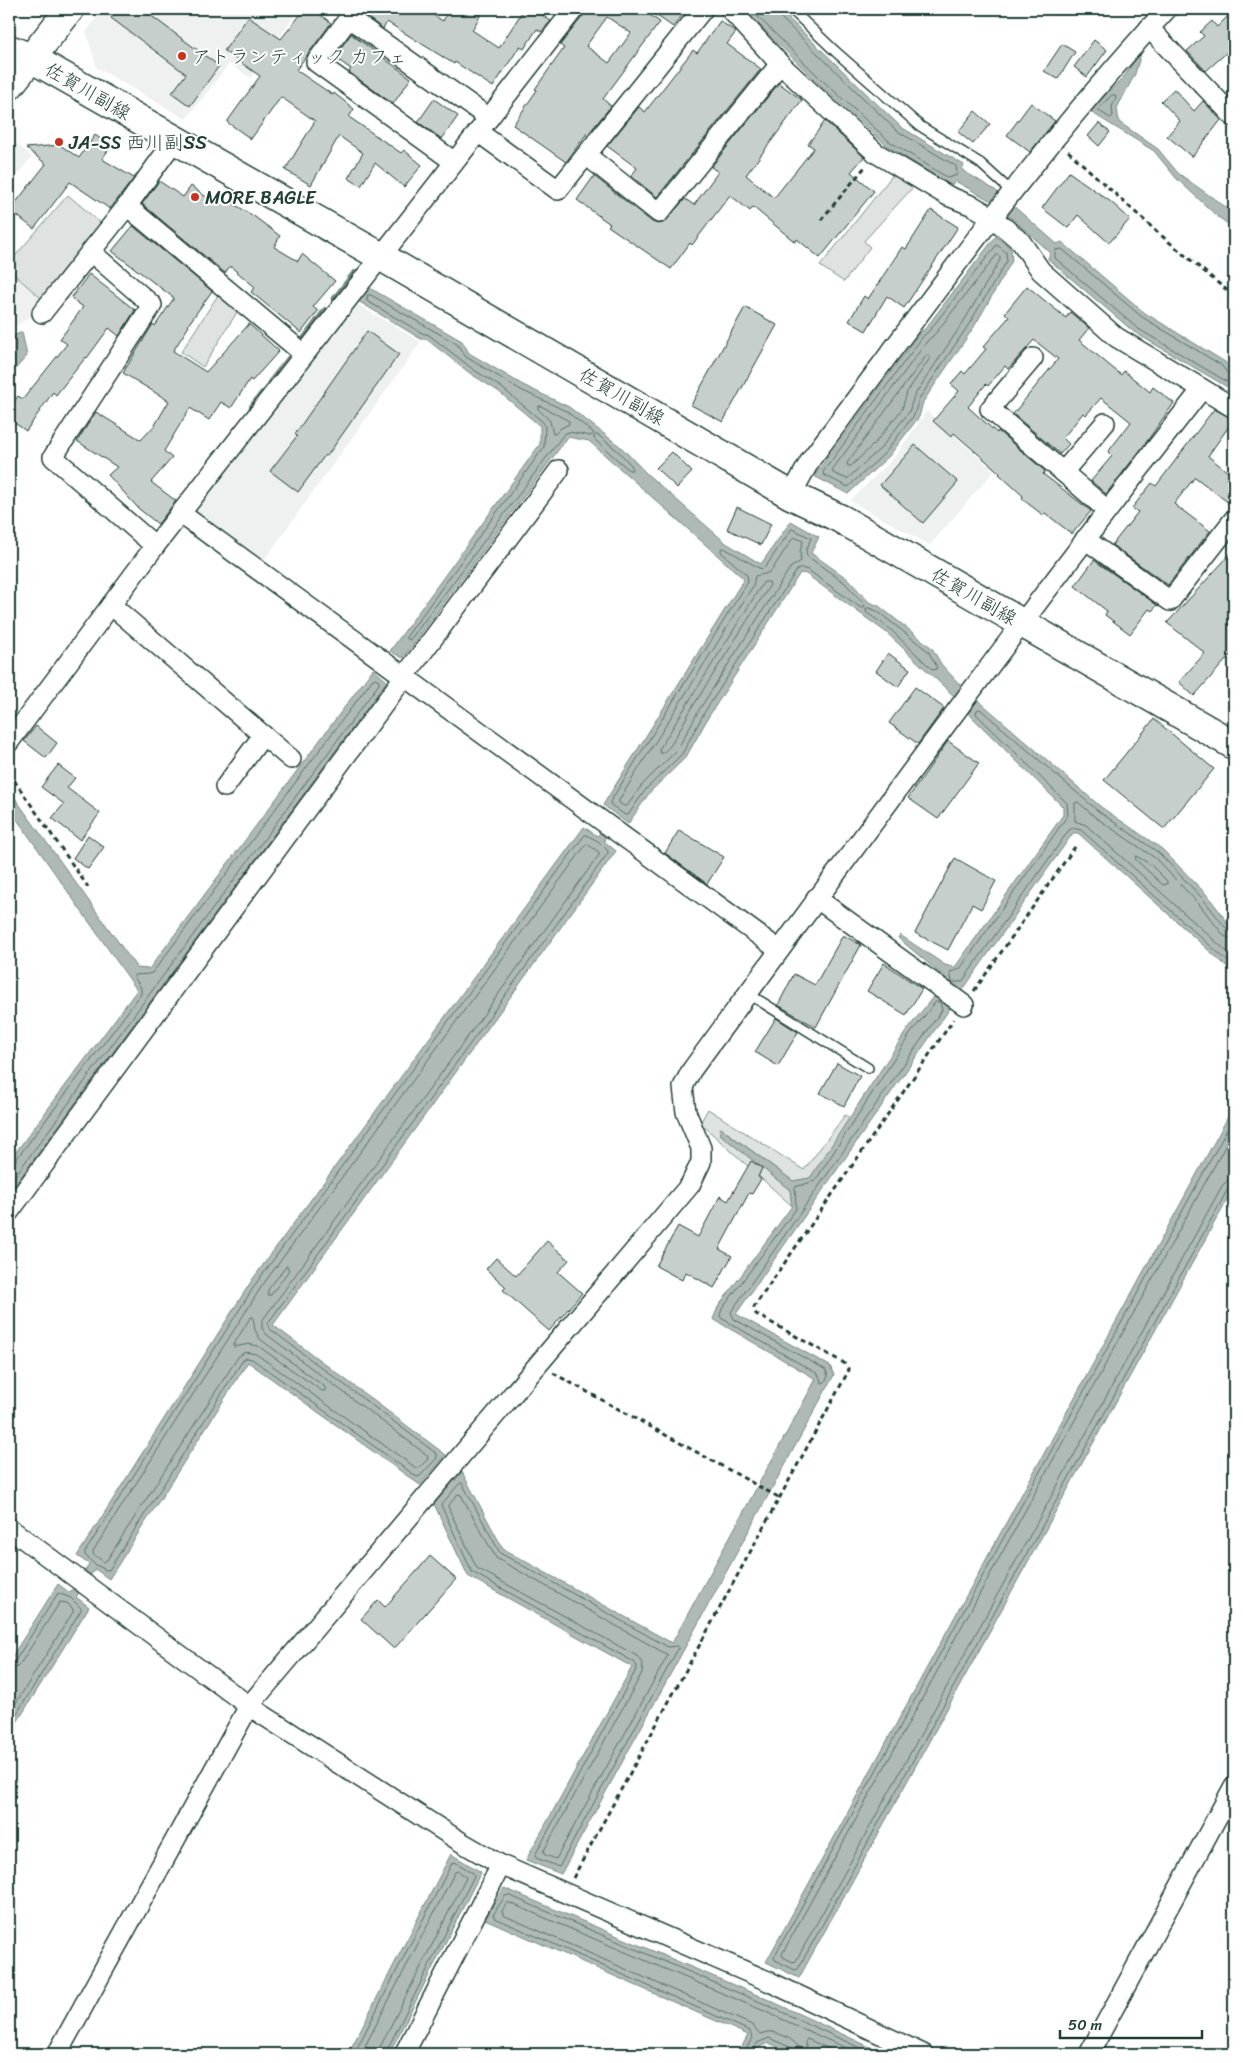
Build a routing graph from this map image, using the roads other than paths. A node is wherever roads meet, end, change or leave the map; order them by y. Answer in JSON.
{"nodes":[{"id":1,"x":70,"y":9,"type":"edge"},
{"id":2,"x":574,"y":9,"type":"edge"},
{"id":3,"x":703,"y":9,"type":"edge"},
{"id":4,"x":730,"y":9,"type":"edge"},
{"id":5,"x":791,"y":9,"type":"edge"},
{"id":6,"x":1167,"y":9,"type":"edge"},
{"id":7,"x":1149,"y":28,"type":"junction"},
{"id":8,"x":20,"y":54,"type":"edge"},
{"id":9,"x":780,"y":64,"type":"junction"},
{"id":10,"x":9,"y":86,"type":"edge"},
{"id":11,"x":489,"y":118,"type":"junction"},
{"id":12,"x":1234,"y":118,"type":"edge"},
{"id":13,"x":478,"y":132,"type":"junction"},
{"id":14,"x":174,"y":141,"type":"junction"},
{"id":15,"x":586,"y":156,"type":"junction"},
{"id":16,"x":453,"y":161,"type":"junction"},
{"id":17,"x":1010,"y":195,"type":"junction"},
{"id":18,"x":127,"y":206,"type":"junction"},
{"id":19,"x":993,"y":216,"type":"junction"},
{"id":20,"x":91,"y":252,"type":"junction"},
{"id":21,"x":380,"y":256,"type":"junction"},
{"id":22,"x":42,"y":313,"type":"dead end"},
{"id":23,"x":304,"y":354,"type":"junction"},
{"id":24,"x":1033,"y":358,"type":"dead end"},
{"id":25,"x":1202,"y":389,"type":"junction"},
{"id":26,"x":1233,"y":403,"type":"edge"},
{"id":27,"x":1106,"y":423,"type":"dead end"},
{"id":28,"x":559,"y":470,"type":"dead end"},
{"id":29,"x":1063,"y":472,"type":"junction"},
{"id":30,"x":791,"y":495,"type":"junction"},
{"id":31,"x":1107,"y":510,"type":"junction"},
{"id":32,"x":180,"y":513,"type":"junction"},
{"id":33,"x":1234,"y":519,"type":"edge"},
{"id":34,"x":1085,"y":539,"type":"junction"},
{"id":35,"x":155,"y":546,"type":"junction"},
{"id":36,"x":111,"y":605,"type":"junction"},
{"id":37,"x":1021,"y":622,"type":"junction"},
{"id":38,"x":404,"y":676,"type":"junction"},
{"id":39,"x":263,"y":735,"type":"junction"},
{"id":40,"x":9,"y":742,"type":"edge"},
{"id":41,"x":1234,"y":744,"type":"edge"},
{"id":42,"x":291,"y":759,"type":"dead end"},
{"id":43,"x":224,"y":787,"type":"dead end"},
{"id":44,"x":816,"y":898,"type":"junction"},
{"id":45,"x":779,"y":950,"type":"junction"},
{"id":46,"x":747,"y":994,"type":"junction"},
{"id":47,"x":960,"y":1002,"type":"road end"},
{"id":48,"x":868,"y":1068,"type":"dead end"},
{"id":49,"x":9,"y":1212,"type":"edge"},
{"id":50,"x":9,"y":1528,"type":"edge"},
{"id":51,"x":249,"y":1706,"type":"junction"},
{"id":52,"x":1234,"y":1786,"type":"edge"},
{"id":53,"x":501,"y":1865,"type":"junction"},
{"id":54,"x":57,"y":2054,"type":"edge"},
{"id":55,"x":404,"y":2054,"type":"edge"},
{"id":56,"x":923,"y":2054,"type":"edge"},
{"id":57,"x":1089,"y":2054,"type":"edge"}],
"edges":[{"from":1,"to":8,"type":"main road"},
{"from":2,"to":11,"type":"street"},
{"from":3,"to":15,"type":"street"},
{"from":4,"to":9,"type":"street"},
{"from":5,"to":17,"type":"lane"},
{"from":6,"to":7,"type":"street"},
{"from":7,"to":12,"type":"street"},
{"from":7,"to":17,"type":"street"},
{"from":8,"to":10,"type":"main road"},
{"from":8,"to":14,"type":"main road","name":"佐賀川副線"},
{"from":9,"to":15,"type":"street"},
{"from":9,"to":19,"type":"street"},
{"from":11,"to":13,"type":"street"},
{"from":11,"to":16,"type":"street"},
{"from":13,"to":15,"type":"street"},
{"from":13,"to":16,"type":"street"},
{"from":14,"to":18,"type":"street"},
{"from":14,"to":21,"type":"main road","name":"佐賀川副線"},
{"from":16,"to":21,"type":"street"},
{"from":17,"to":19,"type":"street"},
{"from":18,"to":20,"type":"street"},
{"from":18,"to":23,"type":"street"},
{"from":19,"to":25,"type":"street"},
{"from":19,"to":30,"type":"street"},
{"from":20,"to":22,"type":"street"},
{"from":20,"to":35,"type":"street"},
{"from":21,"to":23,"type":"street"},
{"from":21,"to":30,"type":"main road","name":"佐賀川副線"},
{"from":23,"to":32,"type":"street"},
{"from":24,"to":29,"type":"street"},
{"from":25,"to":26,"type":"street"},
{"from":25,"to":31,"type":"street"},
{"from":27,"to":29,"type":"street"},
{"from":28,"to":38,"type":"street"},
{"from":29,"to":31,"type":"street"},
{"from":30,"to":37,"type":"main road","name":"佐賀川副線"},
{"from":31,"to":34,"type":"street"},
{"from":32,"to":35,"type":"street"},
{"from":32,"to":38,"type":"street"},
{"from":33,"to":34,"type":"street"},
{"from":34,"to":37,"type":"street"},
{"from":35,"to":36,"type":"street"},
{"from":36,"to":39,"type":"street"},
{"from":36,"to":40,"type":"street"},
{"from":37,"to":41,"type":"main road","name":"佐賀川副線"},
{"from":37,"to":44,"type":"street"},
{"from":38,"to":45,"type":"street"},
{"from":38,"to":49,"type":"street"},
{"from":39,"to":42,"type":"street"},
{"from":39,"to":43,"type":"street"},
{"from":44,"to":45,"type":"street"},
{"from":44,"to":47,"type":"street"},
{"from":45,"to":46,"type":"street"},
{"from":46,"to":48,"type":"lane"},
{"from":46,"to":51,"type":"street"},
{"from":50,"to":51,"type":"street"},
{"from":51,"to":53,"type":"street"},
{"from":51,"to":54,"type":"street"},
{"from":52,"to":57,"type":"street"},
{"from":53,"to":55,"type":"street"},
{"from":53,"to":56,"type":"street"}]}
